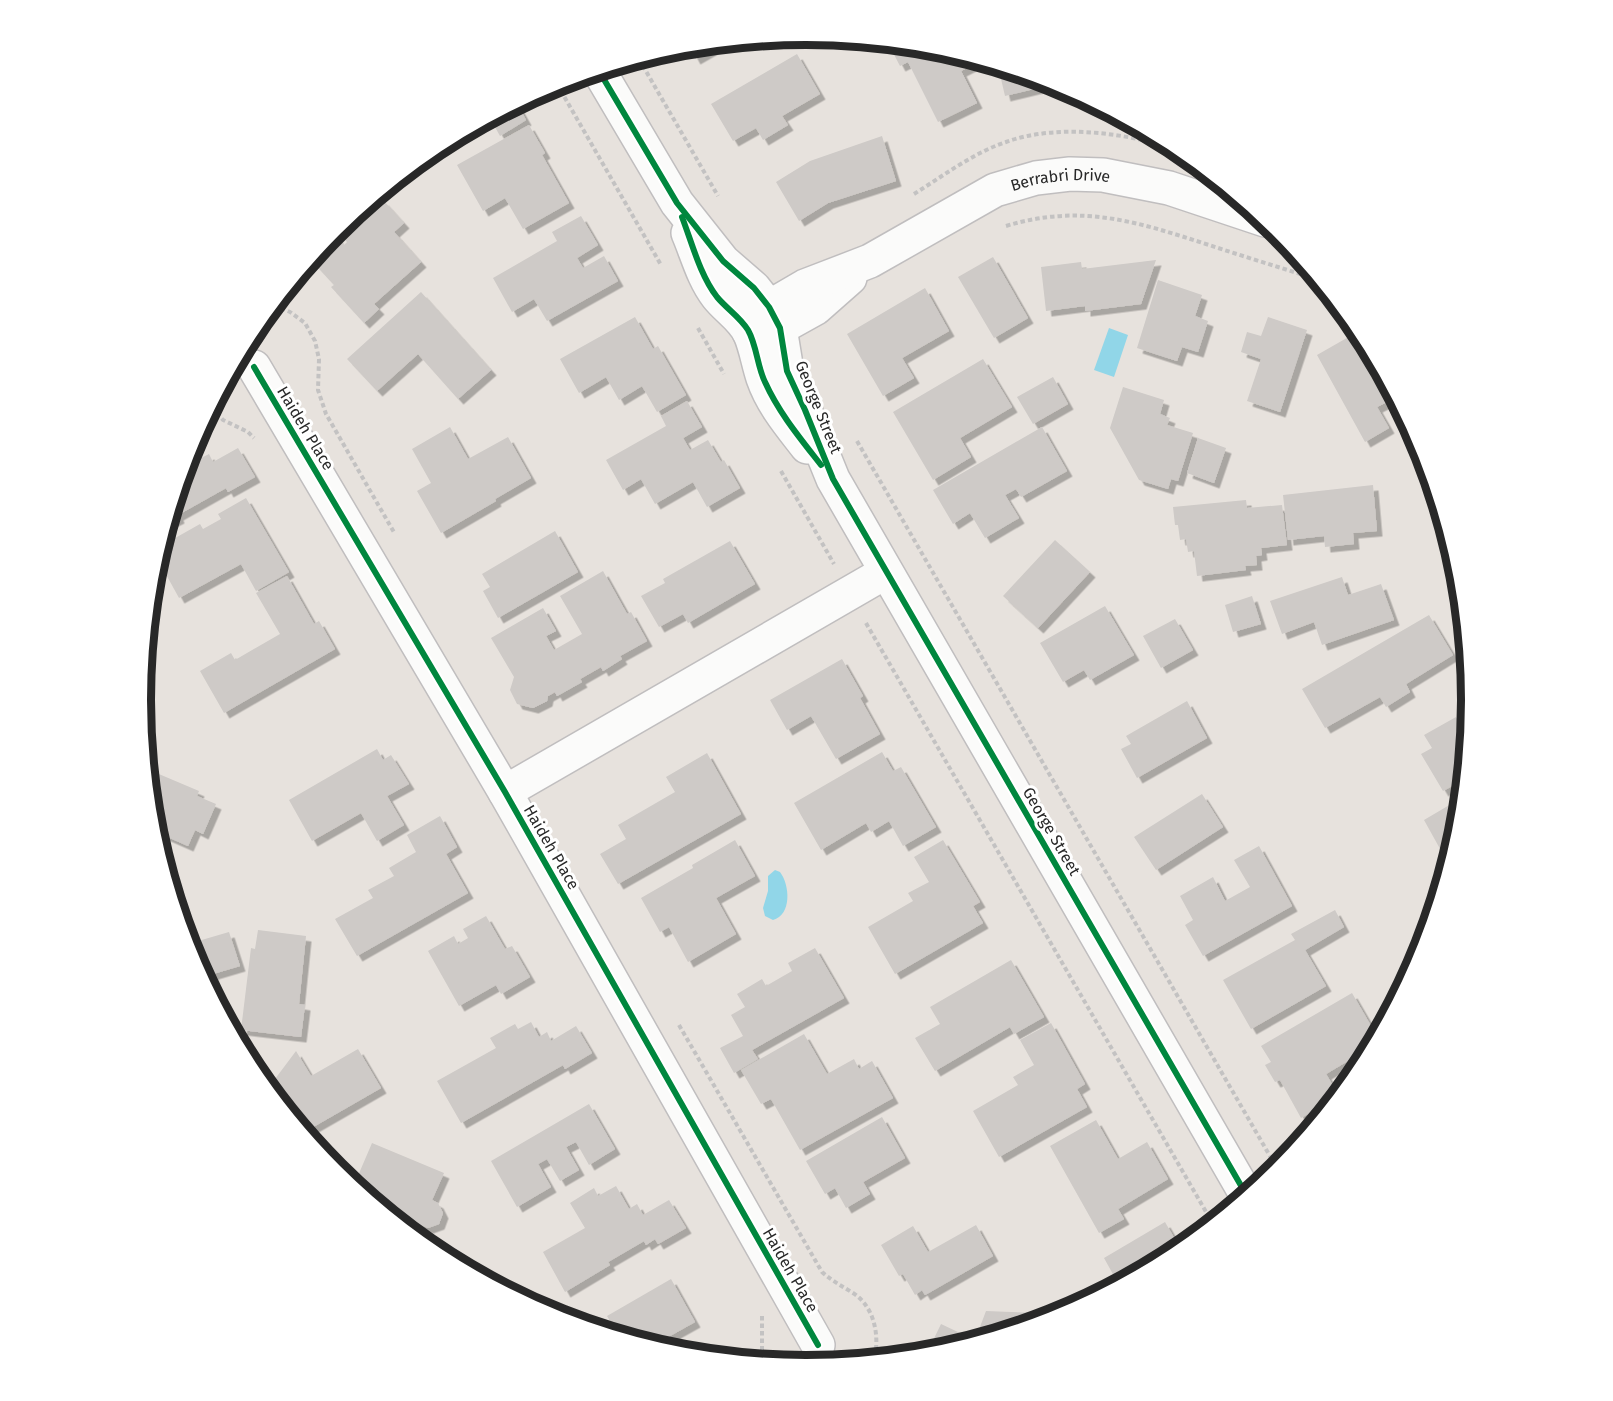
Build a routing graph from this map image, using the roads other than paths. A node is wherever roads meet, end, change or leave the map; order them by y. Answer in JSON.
{"nodes":[{"id":1,"x":603,"y":78,"type":"edge"},
{"id":2,"x":1245,"y":213,"type":"edge"},
{"id":3,"x":766,"y":322,"type":"junction"},
{"id":4,"x":255,"y":367,"type":"dead end"},
{"id":5,"x":886,"y":572,"type":"junction"},
{"id":6,"x":505,"y":792,"type":"junction"},
{"id":7,"x":1243,"y":1189,"type":"edge"},
{"id":8,"x":818,"y":1345,"type":"dead end"}],
"edges":[{"from":1,"to":3,"type":"street","name":"George Street"},
{"from":2,"to":3,"type":"street","name":"Berrabri Drive"},
{"from":3,"to":5,"type":"street","name":"George Street"},
{"from":4,"to":6,"type":"street","name":"Haideh Place"},
{"from":5,"to":6,"type":"street","name":"Haideh Place"},
{"from":5,"to":7,"type":"street","name":"George Street"},
{"from":6,"to":8,"type":"street","name":"Haideh Place"}]}
